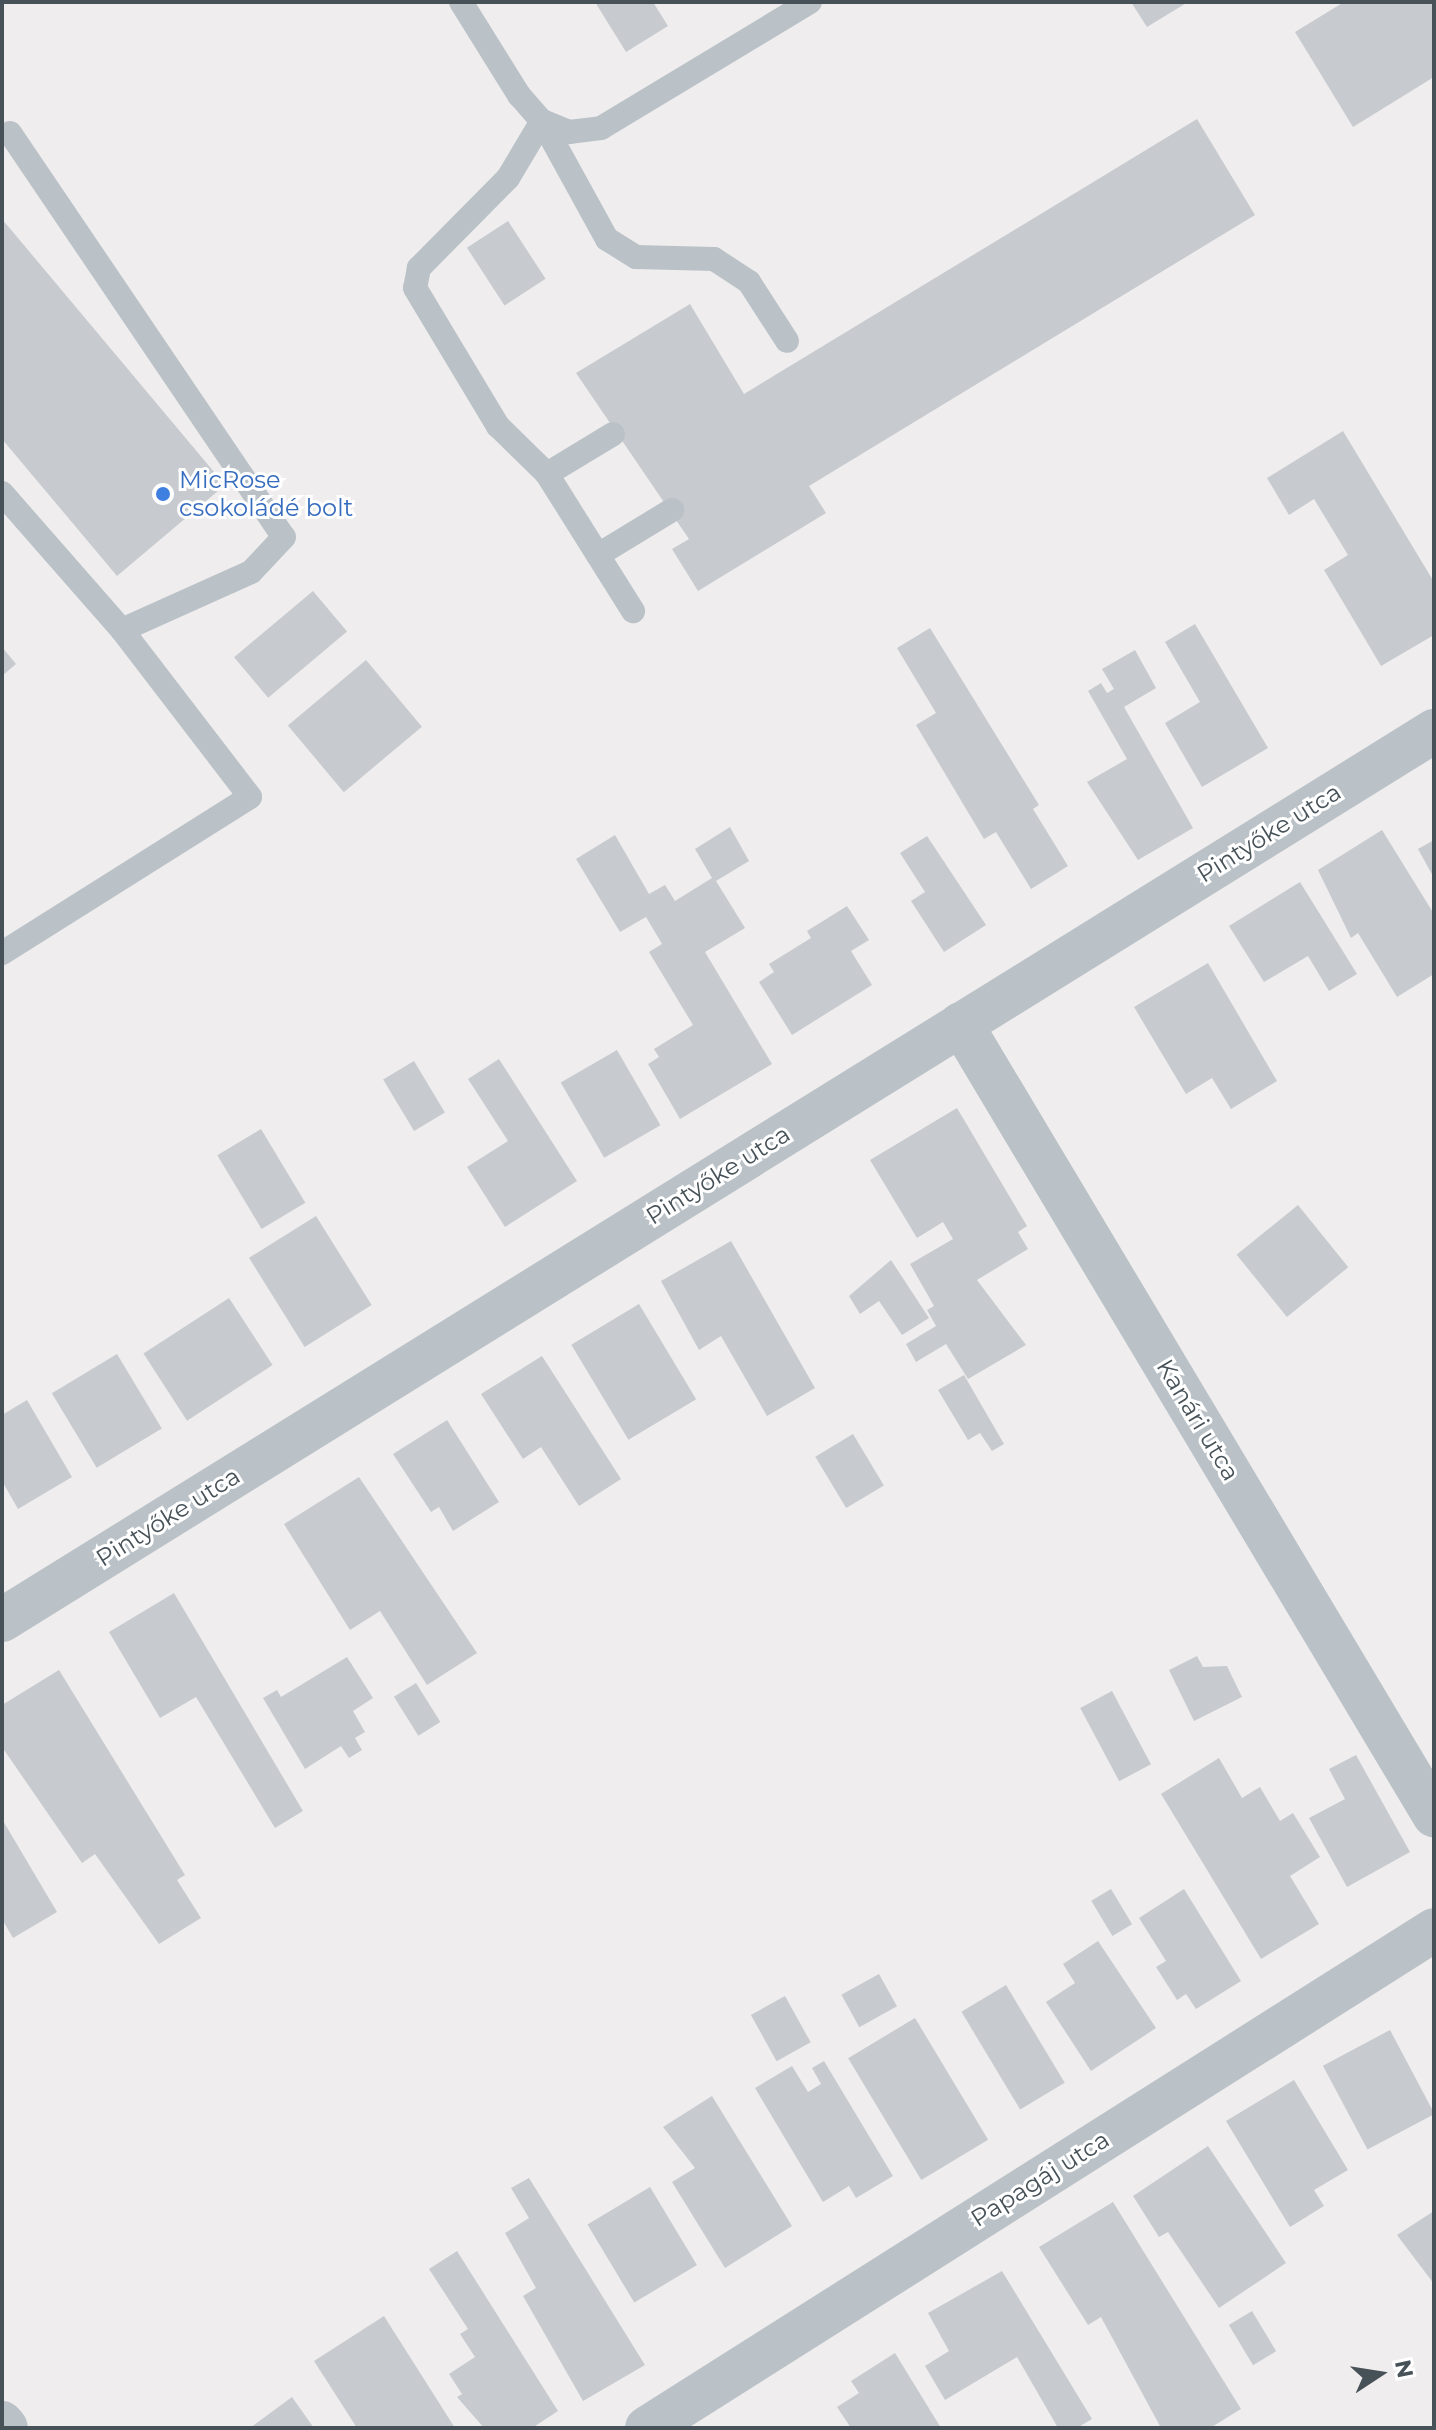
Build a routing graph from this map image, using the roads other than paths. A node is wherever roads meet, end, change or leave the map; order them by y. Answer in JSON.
{"nodes":[{"id":1,"x":461,"y":2,"type":"edge"},
{"id":2,"x":810,"y":2,"type":"edge"},
{"id":3,"x":542,"y":121,"type":"junction"},
{"id":4,"x":10,"y":133,"type":"dead end"},
{"id":5,"x":787,"y":341,"type":"dead end"},
{"id":6,"x":613,"y":434,"type":"dead end"},
{"id":7,"x":547,"y":474,"type":"junction"},
{"id":8,"x":2,"y":493,"type":"edge"},
{"id":9,"x":672,"y":510,"type":"dead end"},
{"id":10,"x":598,"y":555,"type":"junction"},
{"id":11,"x":633,"y":611,"type":"dead end"},
{"id":12,"x":122,"y":630,"type":"junction"},
{"id":13,"x":1434,"y":731,"type":"edge"},
{"id":14,"x":2,"y":953,"type":"edge"},
{"id":15,"x":961,"y":1024,"type":"junction"},
{"id":16,"x":2,"y":1620,"type":"edge"},
{"id":17,"x":1434,"y":1815,"type":"edge"},
{"id":18,"x":1434,"y":1930,"type":"edge"},
{"id":19,"x":2,"y":2423,"type":"edge"},
{"id":20,"x":6,"y":2428,"type":"edge"},
{"id":21,"x":647,"y":2428,"type":"edge"}],
"edges":[{"from":1,"to":3,"type":"lane"},
{"from":2,"to":3,"type":"lane"},
{"from":3,"to":5,"type":"lane"},
{"from":3,"to":7,"type":"lane"},
{"from":4,"to":12,"type":"lane"},
{"from":6,"to":7,"type":"lane"},
{"from":7,"to":10,"type":"lane"},
{"from":8,"to":12,"type":"lane"},
{"from":9,"to":10,"type":"lane"},
{"from":10,"to":11,"type":"lane"},
{"from":12,"to":14,"type":"lane"},
{"from":13,"to":15,"type":"street","name":"Pintyőke utca"},
{"from":15,"to":16,"type":"street","name":"Pintyőke utca"},
{"from":15,"to":17,"type":"street","name":"Kanári utca"},
{"from":18,"to":21,"type":"street","name":"Papagáj utca"},
{"from":19,"to":20,"type":"street"}]}
